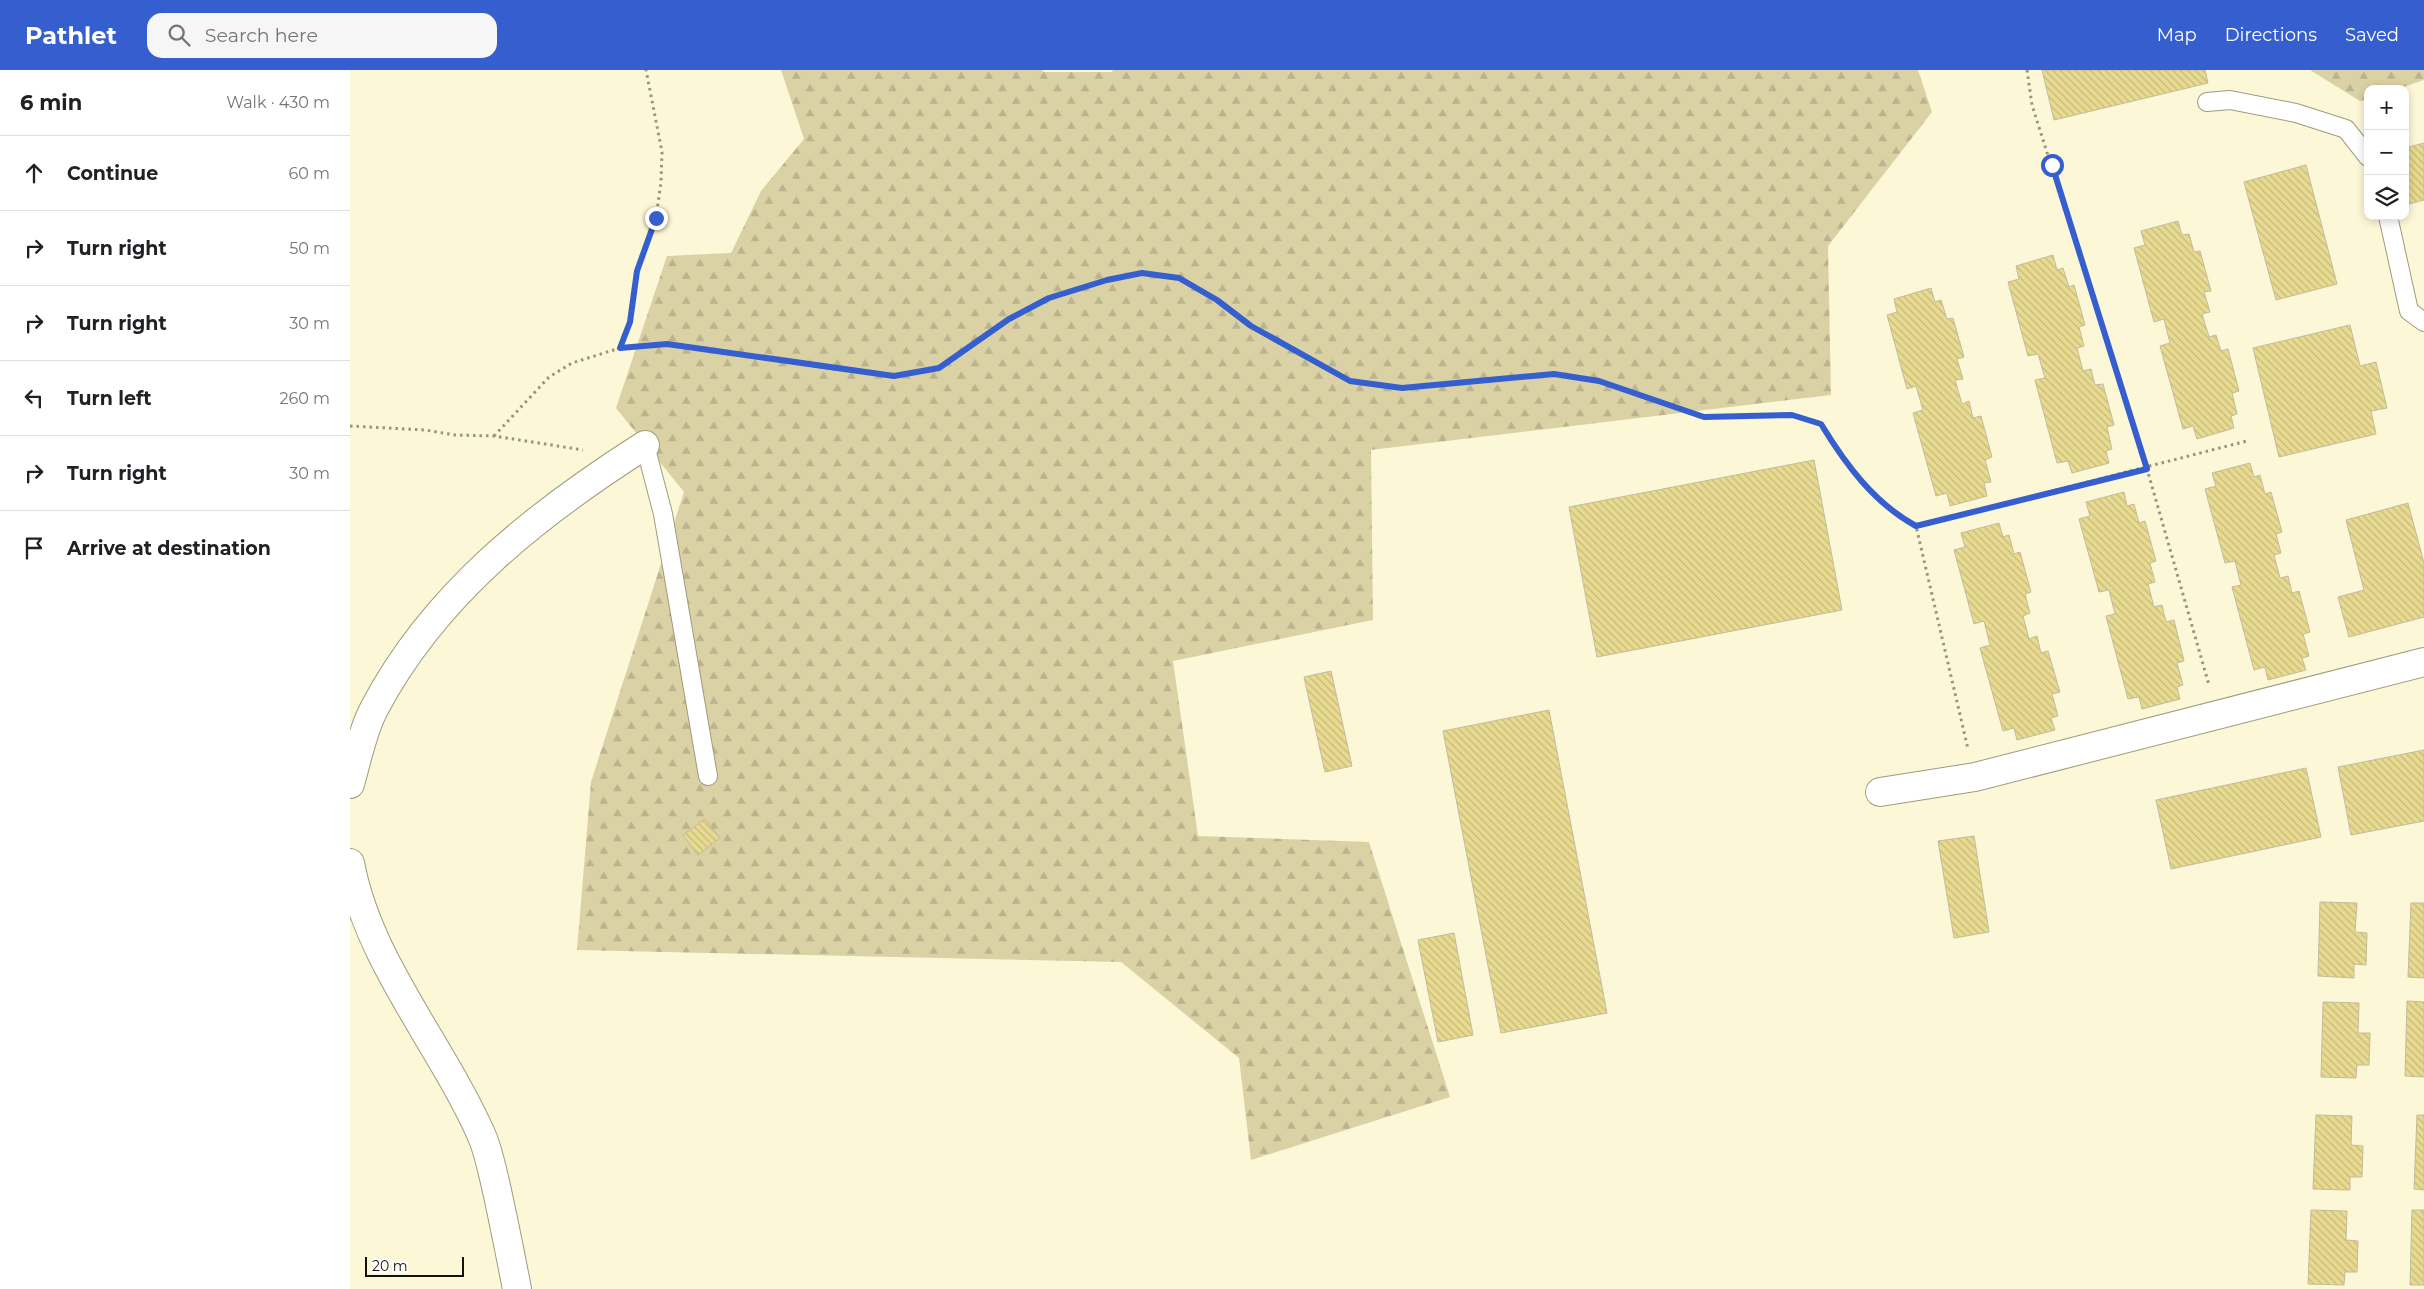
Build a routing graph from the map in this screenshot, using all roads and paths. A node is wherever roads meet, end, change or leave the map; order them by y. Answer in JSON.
{"nodes":[{"id":1,"x":646,"y":70,"type":"edge"},
{"id":2,"x":2027,"y":70,"type":"edge"},
{"id":3,"x":2206,"y":102,"type":"dead end"},
{"id":4,"x":2364,"y":152,"type":"edge"},
{"id":5,"x":2389,"y":220,"type":"edge"},
{"id":6,"x":2424,"y":322,"type":"edge"},
{"id":7,"x":620,"y":348,"type":"junction"},
{"id":8,"x":350,"y":426,"type":"edge"},
{"id":9,"x":494,"y":436,"type":"junction"},
{"id":10,"x":2247,"y":441,"type":"dead end"},
{"id":11,"x":644,"y":445,"type":"joint"},
{"id":12,"x":584,"y":450,"type":"dead end"},
{"id":13,"x":2147,"y":469,"type":"junction"},
{"id":14,"x":1916,"y":526,"type":"junction"},
{"id":15,"x":2424,"y":662,"type":"edge"},
{"id":16,"x":2217,"y":715,"type":"junction"},
{"id":17,"x":708,"y":776,"type":"dead end"},
{"id":18,"x":1975,"y":777,"type":"junction"},
{"id":19,"x":350,"y":784,"type":"edge"},
{"id":20,"x":1880,"y":792,"type":"dead end"},
{"id":21,"x":350,"y":863,"type":"edge"},
{"id":22,"x":517,"y":1289,"type":"edge"}],
"edges":[{"from":1,"to":7,"type":"path"},
{"from":2,"to":13,"type":"path"},
{"from":3,"to":4,"type":"lane"},
{"from":5,"to":6,"type":"lane"},
{"from":7,"to":9,"type":"path"},
{"from":7,"to":14,"type":"path"},
{"from":8,"to":9,"type":"path"},
{"from":9,"to":12,"type":"path"},
{"from":10,"to":13,"type":"path"},
{"from":11,"to":17,"type":"lane"},
{"from":11,"to":19,"type":"street"},
{"from":13,"to":14,"type":"path"},
{"from":13,"to":16,"type":"path"},
{"from":14,"to":18,"type":"path"},
{"from":15,"to":16,"type":"street"},
{"from":16,"to":18,"type":"street"},
{"from":18,"to":20,"type":"street"},
{"from":21,"to":22,"type":"street"}]}
